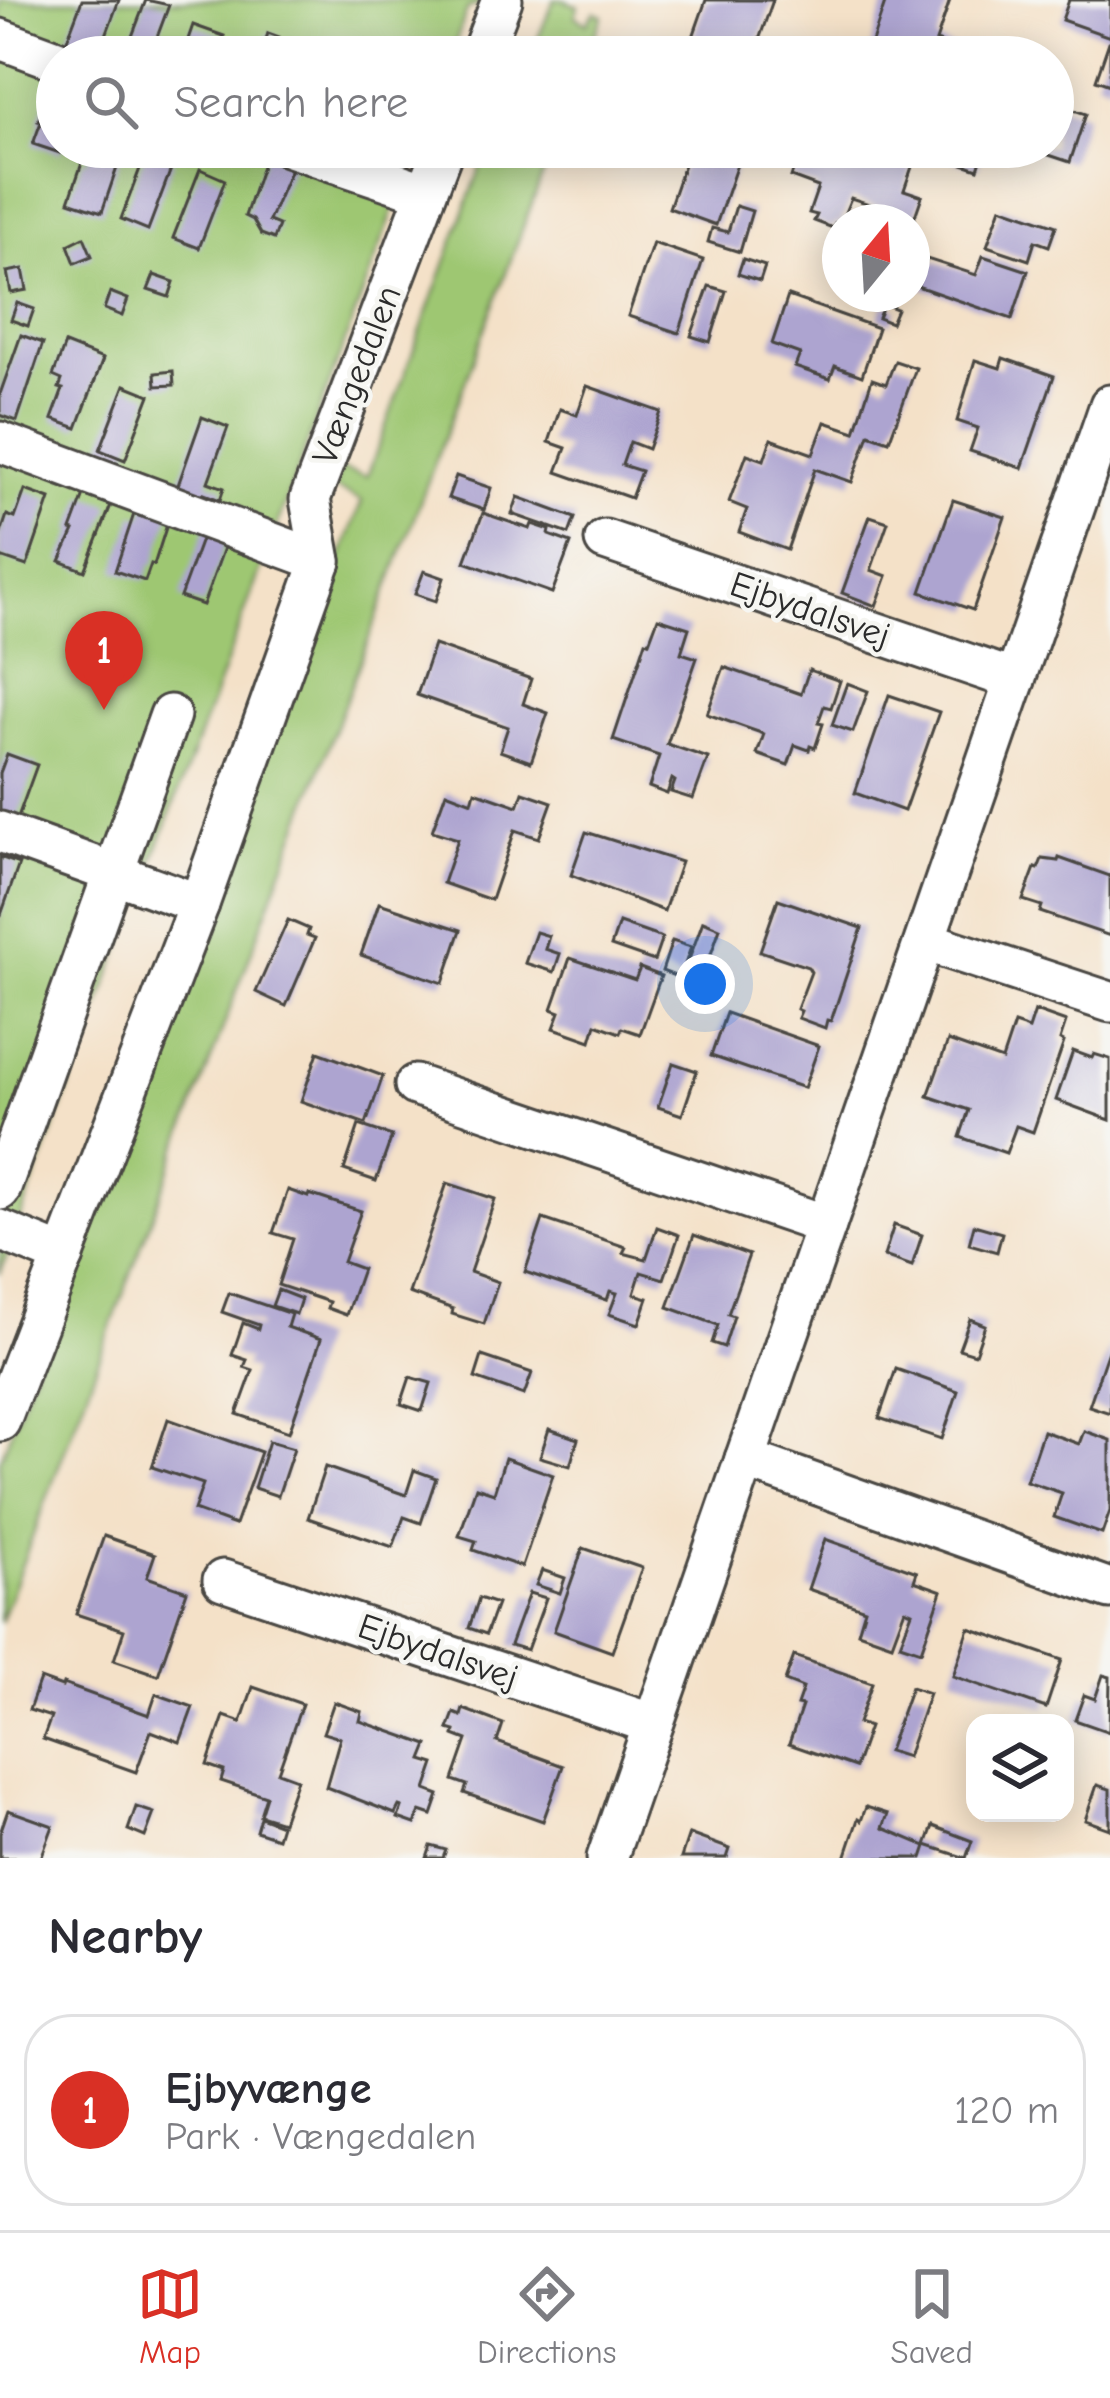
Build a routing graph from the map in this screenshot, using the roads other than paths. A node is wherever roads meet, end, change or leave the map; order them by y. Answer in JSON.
{"nodes":[{"id":1,"x":502,"y":0,"type":"edge"},
{"id":2,"x":488,"y":36,"type":"edge"},
{"id":3,"x":0,"y":39,"type":"edge"},
{"id":4,"x":36,"y":52,"type":"edge"},
{"id":5,"x":352,"y":168,"type":"edge"},
{"id":6,"x":436,"y":168,"type":"edge"},
{"id":7,"x":426,"y":193,"type":"junction"},
{"id":8,"x":1110,"y":405,"type":"edge"},
{"id":9,"x":0,"y":442,"type":"edge"},
{"id":10,"x":605,"y":540,"type":"dead end"},
{"id":11,"x":321,"y":560,"type":"junction"},
{"id":12,"x":1015,"y":680,"type":"junction"},
{"id":13,"x":170,"y":715,"type":"dead end"},
{"id":14,"x":0,"y":832,"type":"edge"},
{"id":15,"x":113,"y":873,"type":"junction"},
{"id":16,"x":199,"y":904,"type":"junction"},
{"id":17,"x":925,"y":941,"type":"junction"},
{"id":18,"x":1110,"y":1002,"type":"edge"},
{"id":19,"x":415,"y":1085,"type":"dead end"},
{"id":20,"x":0,"y":1190,"type":"edge"},
{"id":21,"x":826,"y":1226,"type":"junction"},
{"id":22,"x":0,"y":1230,"type":"edge"},
{"id":23,"x":64,"y":1256,"type":"junction"},
{"id":24,"x":0,"y":1420,"type":"edge"},
{"id":25,"x":746,"y":1459,"type":"junction"},
{"id":26,"x":223,"y":1580,"type":"dead end"},
{"id":27,"x":1110,"y":1589,"type":"edge"},
{"id":28,"x":653,"y":1724,"type":"junction"},
{"id":29,"x":607,"y":1858,"type":"edge"}],
"edges":[{"from":1,"to":2,"type":"street"},
{"from":3,"to":4,"type":"street"},
{"from":5,"to":7,"type":"street"},
{"from":6,"to":7,"type":"street","name":"Vængedalen"},
{"from":7,"to":11,"type":"street","name":"Vængedalen"},
{"from":8,"to":12,"type":"street"},
{"from":9,"to":11,"type":"street"},
{"from":10,"to":12,"type":"street","name":"Ejbydalsvej"},
{"from":11,"to":16,"type":"street","name":"Vængedalen"},
{"from":12,"to":17,"type":"street"},
{"from":13,"to":15,"type":"street"},
{"from":14,"to":15,"type":"street"},
{"from":15,"to":16,"type":"street"},
{"from":15,"to":20,"type":"street"},
{"from":16,"to":23,"type":"street","name":"Vængedalen"},
{"from":17,"to":18,"type":"street"},
{"from":17,"to":21,"type":"street"},
{"from":19,"to":21,"type":"street"},
{"from":21,"to":25,"type":"street"},
{"from":22,"to":23,"type":"street"},
{"from":23,"to":24,"type":"street","name":"Vængedalen"},
{"from":25,"to":27,"type":"street"},
{"from":25,"to":28,"type":"street"},
{"from":26,"to":28,"type":"street","name":"Ejbydalsvej"},
{"from":28,"to":29,"type":"street"}]}
